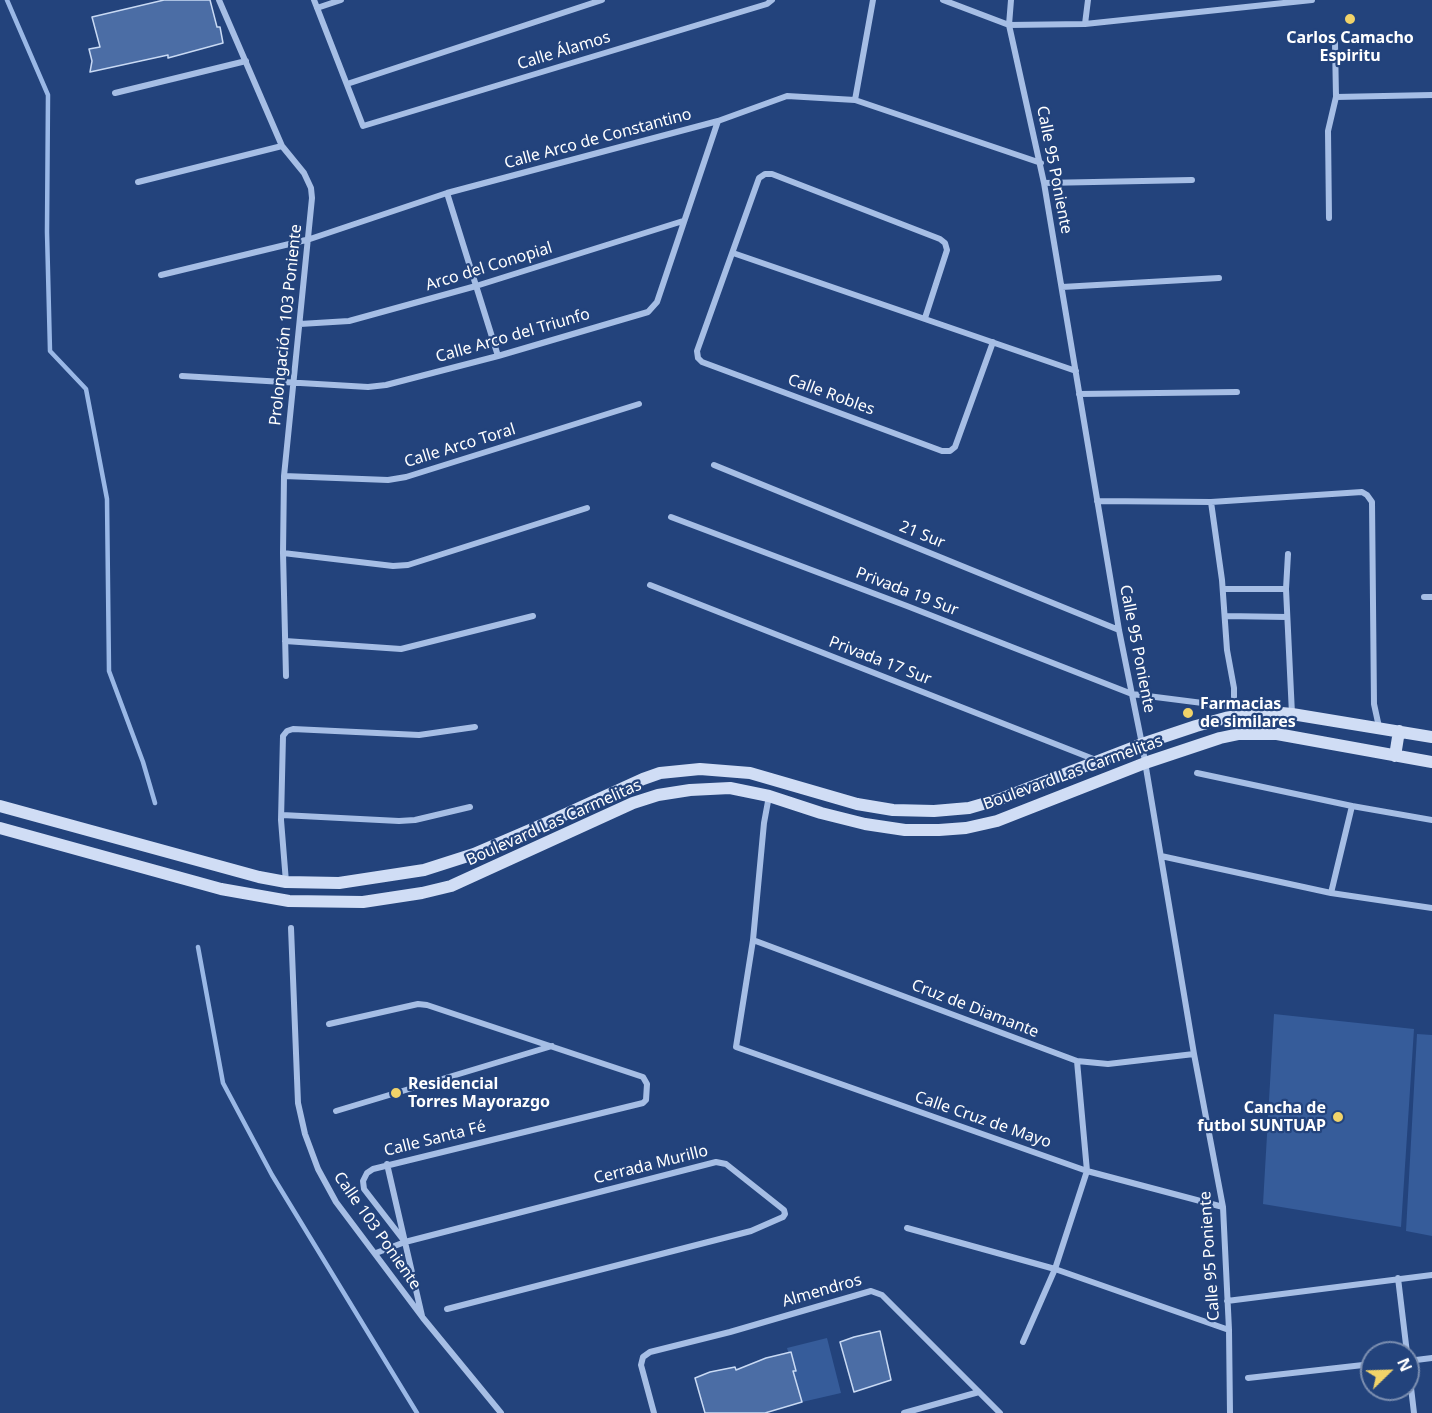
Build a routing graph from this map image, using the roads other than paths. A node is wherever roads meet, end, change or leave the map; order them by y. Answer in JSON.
{"nodes":[{"id":1,"x":219,"y":0,"type":"edge"},
{"id":2,"x":314,"y":0,"type":"edge"},
{"id":3,"x":341,"y":0,"type":"edge"},
{"id":4,"x":602,"y":0,"type":"edge"},
{"id":5,"x":772,"y":0,"type":"edge"},
{"id":6,"x":873,"y":0,"type":"edge"},
{"id":7,"x":943,"y":0,"type":"edge"},
{"id":8,"x":1011,"y":0,"type":"edge"},
{"id":9,"x":1088,"y":0,"type":"edge"},
{"id":10,"x":1312,"y":0,"type":"edge"},
{"id":11,"x":317,"y":8,"type":"junction"},
{"id":12,"x":1085,"y":24,"type":"junction"},
{"id":13,"x":1009,"y":26,"type":"junction"},
{"id":14,"x":1335,"y":43,"type":"dead end"},
{"id":15,"x":246,"y":61,"type":"junction"},
{"id":16,"x":346,"y":84,"type":"junction"},
{"id":17,"x":115,"y":93,"type":"dead end"},
{"id":18,"x":1432,"y":95,"type":"edge"},
{"id":19,"x":1336,"y":97,"type":"junction"},
{"id":20,"x":855,"y":100,"type":"junction"},
{"id":21,"x":718,"y":121,"type":"junction"},
{"id":22,"x":282,"y":146,"type":"junction"},
{"id":23,"x":1041,"y":163,"type":"junction"},
{"id":24,"x":1192,"y":180,"type":"dead end"},
{"id":25,"x":138,"y":182,"type":"dead end"},
{"id":26,"x":1044,"y":183,"type":"junction"},
{"id":27,"x":447,"y":193,"type":"junction"},
{"id":28,"x":1329,"y":218,"type":"dead end"},
{"id":29,"x":683,"y":221,"type":"junction"},
{"id":30,"x":310,"y":238,"type":"junction"},
{"id":31,"x":734,"y":253,"type":"junction"},
{"id":32,"x":161,"y":275,"type":"dead end"},
{"id":33,"x":1219,"y":278,"type":"dead end"},
{"id":34,"x":476,"y":286,"type":"junction"},
{"id":35,"x":1062,"y":287,"type":"junction"},
{"id":36,"x":925,"y":318,"type":"junction"},
{"id":37,"x":300,"y":324,"type":"junction"},
{"id":38,"x":993,"y":342,"type":"junction"},
{"id":39,"x":498,"y":356,"type":"junction"},
{"id":40,"x":1076,"y":371,"type":"junction"},
{"id":41,"x":182,"y":376,"type":"dead end"},
{"id":42,"x":293,"y":382,"type":"junction"},
{"id":43,"x":1237,"y":392,"type":"dead end"},
{"id":44,"x":1080,"y":394,"type":"junction"},
{"id":45,"x":639,"y":404,"type":"dead end"},
{"id":46,"x":714,"y":465,"type":"dead end"},
{"id":47,"x":284,"y":476,"type":"junction"},
{"id":48,"x":1097,"y":501,"type":"junction"},
{"id":49,"x":1211,"y":502,"type":"junction"},
{"id":50,"x":587,"y":508,"type":"dead end"},
{"id":51,"x":671,"y":517,"type":"dead end"},
{"id":52,"x":283,"y":553,"type":"junction"},
{"id":53,"x":1288,"y":554,"type":"dead end"},
{"id":54,"x":650,"y":585,"type":"dead end"},
{"id":55,"x":1223,"y":589,"type":"junction"},
{"id":56,"x":1286,"y":589,"type":"junction"},
{"id":57,"x":1424,"y":597,"type":"dead end"},
{"id":58,"x":1432,"y":597,"type":"edge"},
{"id":59,"x":533,"y":616,"type":"dead end"},
{"id":60,"x":1225,"y":616,"type":"junction"},
{"id":61,"x":1287,"y":617,"type":"junction"},
{"id":62,"x":1119,"y":630,"type":"junction"},
{"id":63,"x":285,"y":640,"type":"junction"},
{"id":64,"x":286,"y":676,"type":"dead end"},
{"id":65,"x":1132,"y":694,"type":"junction"},
{"id":66,"x":1237,"y":711,"type":"junction"},
{"id":67,"x":1293,"y":714,"type":"junction"},
{"id":68,"x":475,"y":727,"type":"dead end"},
{"id":69,"x":1379,"y":727,"type":"junction"},
{"id":70,"x":1399,"y":731,"type":"junction"},
{"id":71,"x":1432,"y":737,"type":"edge"},
{"id":72,"x":1142,"y":744,"type":"junction"},
{"id":73,"x":1395,"y":756,"type":"junction"},
{"id":74,"x":1099,"y":762,"type":"junction"},
{"id":75,"x":1432,"y":762,"type":"edge"},
{"id":76,"x":1145,"y":763,"type":"junction"},
{"id":77,"x":729,"y":770,"type":"junction"},
{"id":78,"x":1197,"y":773,"type":"dead end"},
{"id":79,"x":730,"y":789,"type":"junction"},
{"id":80,"x":769,"y":796,"type":"junction"},
{"id":81,"x":0,"y":806,"type":"edge"},
{"id":82,"x":1352,"y":806,"type":"junction"},
{"id":83,"x":470,"y":807,"type":"dead end"},
{"id":84,"x":282,"y":815,"type":"junction"},
{"id":85,"x":1432,"y":820,"type":"edge"},
{"id":86,"x":0,"y":828,"type":"edge"},
{"id":87,"x":1161,"y":856,"type":"junction"},
{"id":88,"x":286,"y":882,"type":"junction"},
{"id":89,"x":1331,"y":893,"type":"junction"},
{"id":90,"x":1432,"y":908,"type":"edge"},
{"id":91,"x":291,"y":928,"type":"dead end"},
{"id":92,"x":753,"y":940,"type":"junction"},
{"id":93,"x":329,"y":1024,"type":"dead end"},
{"id":94,"x":552,"y":1046,"type":"junction"},
{"id":95,"x":1194,"y":1054,"type":"junction"},
{"id":96,"x":1077,"y":1061,"type":"junction"},
{"id":97,"x":336,"y":1111,"type":"dead end"},
{"id":98,"x":387,"y":1164,"type":"junction"},
{"id":99,"x":1086,"y":1171,"type":"junction"},
{"id":100,"x":1223,"y":1207,"type":"junction"},
{"id":101,"x":907,"y":1228,"type":"dead end"},
{"id":102,"x":405,"y":1242,"type":"junction"},
{"id":103,"x":376,"y":1253,"type":"junction"},
{"id":104,"x":1055,"y":1269,"type":"junction"},
{"id":105,"x":1432,"y":1275,"type":"edge"},
{"id":106,"x":1398,"y":1278,"type":"junction"},
{"id":107,"x":1227,"y":1301,"type":"junction"},
{"id":108,"x":447,"y":1309,"type":"dead end"},
{"id":109,"x":423,"y":1318,"type":"junction"},
{"id":110,"x":1229,"y":1330,"type":"junction"},
{"id":111,"x":1406,"y":1341,"type":"edge"},
{"id":112,"x":1023,"y":1342,"type":"dead end"},
{"id":113,"x":1360,"y":1365,"type":"edge"},
{"id":114,"x":1248,"y":1378,"type":"dead end"},
{"id":115,"x":979,"y":1392,"type":"junction"},
{"id":116,"x":501,"y":1413,"type":"edge"},
{"id":117,"x":654,"y":1413,"type":"edge"},
{"id":118,"x":904,"y":1413,"type":"edge"},
{"id":119,"x":1000,"y":1413,"type":"edge"},
{"id":120,"x":1230,"y":1413,"type":"edge"}],
"edges":[{"from":1,"to":15,"type":"street","name":"Prolongación 103 Poniente"},
{"from":2,"to":11,"type":"street"},
{"from":3,"to":11,"type":"street"},
{"from":4,"to":16,"type":"street"},
{"from":5,"to":16,"type":"street","name":"Calle Álamos"},
{"from":6,"to":20,"type":"street"},
{"from":7,"to":13,"type":"street"},
{"from":8,"to":13,"type":"street","name":"Calle 95 Poniente"},
{"from":9,"to":12,"type":"street"},
{"from":10,"to":12,"type":"street"},
{"from":11,"to":16,"type":"street"},
{"from":12,"to":13,"type":"street"},
{"from":13,"to":23,"type":"street","name":"Calle 95 Poniente"},
{"from":14,"to":19,"type":"street"},
{"from":15,"to":17,"type":"street"},
{"from":15,"to":22,"type":"street","name":"Prolongación 103 Poniente"},
{"from":18,"to":19,"type":"street"},
{"from":19,"to":28,"type":"street"},
{"from":20,"to":21,"type":"street","name":"Calle Arco de Constantino"},
{"from":20,"to":23,"type":"street","name":"Calle Arco de Constantino"},
{"from":21,"to":27,"type":"street","name":"Calle Arco de Constantino"},
{"from":21,"to":29,"type":"street","name":"Calle Arco del Triunfo"},
{"from":22,"to":25,"type":"street"},
{"from":22,"to":30,"type":"street","name":"Prolongación 103 Poniente"},
{"from":23,"to":26,"type":"street","name":"Calle 95 Poniente"},
{"from":24,"to":26,"type":"street"},
{"from":26,"to":35,"type":"street","name":"Calle 95 Poniente"},
{"from":27,"to":30,"type":"street","name":"Calle Arco de Constantino"},
{"from":27,"to":34,"type":"street"},
{"from":29,"to":34,"type":"street","name":"Arco del Conopial"},
{"from":29,"to":39,"type":"street","name":"Calle Arco del Triunfo"},
{"from":30,"to":32,"type":"street","name":"Calle Arco de Constantino"},
{"from":30,"to":37,"type":"street","name":"Prolongación 103 Poniente"},
{"from":31,"to":36,"type":"street"},
{"from":31,"to":36,"type":"street"},
{"from":31,"to":38,"type":"street","name":"Calle Robles"},
{"from":33,"to":35,"type":"street"},
{"from":34,"to":37,"type":"street","name":"Arco del Conopial"},
{"from":34,"to":39,"type":"street"},
{"from":35,"to":40,"type":"street","name":"Calle 95 Poniente"},
{"from":36,"to":38,"type":"street"},
{"from":37,"to":42,"type":"street","name":"Prolongación 103 Poniente"},
{"from":38,"to":40,"type":"street"},
{"from":39,"to":42,"type":"street","name":"Calle Arco del Triunfo"},
{"from":40,"to":44,"type":"street","name":"Calle 95 Poniente"},
{"from":41,"to":42,"type":"street","name":"Calle Arco del Triunfo"},
{"from":42,"to":47,"type":"street","name":"Prolongación 103 Poniente"},
{"from":43,"to":44,"type":"street"},
{"from":44,"to":48,"type":"street","name":"Calle 95 Poniente"},
{"from":45,"to":47,"type":"street","name":"Calle Arco Toral"},
{"from":46,"to":62,"type":"street","name":"21 Sur"},
{"from":47,"to":52,"type":"street","name":"Prolongación 103 Poniente"},
{"from":48,"to":49,"type":"street"},
{"from":48,"to":62,"type":"street","name":"Calle 95 Poniente"},
{"from":49,"to":55,"type":"street"},
{"from":49,"to":69,"type":"street"},
{"from":50,"to":52,"type":"street"},
{"from":51,"to":65,"type":"street","name":"Privada 19 Sur"},
{"from":52,"to":63,"type":"street","name":"Prolongación 103 Poniente"},
{"from":53,"to":56,"type":"street"},
{"from":54,"to":74,"type":"street","name":"Privada 17 Sur"},
{"from":55,"to":56,"type":"street"},
{"from":55,"to":60,"type":"street"},
{"from":56,"to":61,"type":"street"},
{"from":57,"to":58,"type":"street"},
{"from":59,"to":63,"type":"street"},
{"from":60,"to":61,"type":"street"},
{"from":60,"to":66,"type":"street"},
{"from":61,"to":67,"type":"street"},
{"from":62,"to":65,"type":"street","name":"Calle 95 Poniente"},
{"from":63,"to":64,"type":"street","name":"Prolongación 103 Poniente"},
{"from":65,"to":66,"type":"street","name":"Privada 19 Sur"},
{"from":65,"to":72,"type":"street","name":"Calle 95 Poniente"},
{"from":66,"to":67,"type":"main road","name":"Boulevard Las Carmelitas"},
{"from":66,"to":72,"type":"main road","name":"Boulevard Las Carmelitas"},
{"from":67,"to":69,"type":"main road","name":"Boulevard Las Carmelitas"},
{"from":68,"to":84,"type":"street"},
{"from":69,"to":70,"type":"main road","name":"Boulevard Las Carmelitas"},
{"from":70,"to":71,"type":"main road","name":"Boulevard Las Carmelitas"},
{"from":70,"to":73,"type":"main road"},
{"from":72,"to":74,"type":"main road","name":"Boulevard Las Carmelitas"},
{"from":72,"to":76,"type":"street","name":"Calle 95 Poniente"},
{"from":73,"to":75,"type":"main road","name":"Boulevard Las Carmelitas"},
{"from":73,"to":76,"type":"main road","name":"Boulevard Las Carmelitas"},
{"from":74,"to":77,"type":"main road","name":"Boulevard Las Carmelitas"},
{"from":76,"to":80,"type":"main road","name":"Boulevard Las Carmelitas"},
{"from":76,"to":87,"type":"street","name":"Calle 95 Poniente"},
{"from":77,"to":79,"type":"main road"},
{"from":77,"to":88,"type":"main road","name":"Boulevard Las Carmelitas"},
{"from":78,"to":82,"type":"street"},
{"from":79,"to":80,"type":"main road","name":"Boulevard Las Carmelitas"},
{"from":79,"to":86,"type":"main road","name":"Boulevard Las Carmelitas"},
{"from":80,"to":92,"type":"street"},
{"from":81,"to":88,"type":"main road","name":"Boulevard Las Carmelitas"},
{"from":82,"to":85,"type":"street"},
{"from":82,"to":89,"type":"street"},
{"from":83,"to":84,"type":"street"},
{"from":84,"to":88,"type":"street"},
{"from":87,"to":89,"type":"street"},
{"from":87,"to":95,"type":"street","name":"Calle 95 Poniente"},
{"from":89,"to":90,"type":"street"},
{"from":91,"to":103,"type":"street","name":"Calle 103 Poniente"},
{"from":92,"to":96,"type":"street","name":"Cruz de Diamante"},
{"from":92,"to":99,"type":"street","name":"Calle Cruz de Mayo"},
{"from":93,"to":94,"type":"street"},
{"from":94,"to":97,"type":"street"},
{"from":94,"to":98,"type":"street","name":"Calle Santa Fé"},
{"from":95,"to":96,"type":"street","name":"Cruz de Diamante"},
{"from":95,"to":100,"type":"street","name":"Calle 95 Poniente"},
{"from":96,"to":99,"type":"street"},
{"from":98,"to":102,"type":"street"},
{"from":98,"to":102,"type":"street","name":"Calle Santa Fé"},
{"from":99,"to":100,"type":"street","name":"Calle Cruz de Mayo"},
{"from":99,"to":104,"type":"street"},
{"from":100,"to":107,"type":"street","name":"Calle 95 Poniente"},
{"from":101,"to":104,"type":"street"},
{"from":102,"to":103,"type":"street","name":"Cerrada Murillo"},
{"from":102,"to":108,"type":"street","name":"Cerrada Murillo"},
{"from":102,"to":109,"type":"street"},
{"from":103,"to":109,"type":"street","name":"Calle 103 Poniente"},
{"from":104,"to":110,"type":"street"},
{"from":104,"to":112,"type":"street"},
{"from":105,"to":106,"type":"street"},
{"from":106,"to":107,"type":"street"},
{"from":106,"to":111,"type":"street"},
{"from":107,"to":110,"type":"street","name":"Calle 95 Poniente"},
{"from":109,"to":116,"type":"street","name":"Calle 103 Poniente"},
{"from":110,"to":120,"type":"street","name":"Calle 95 Poniente"},
{"from":113,"to":114,"type":"street"},
{"from":115,"to":117,"type":"street","name":"Almendros"},
{"from":115,"to":118,"type":"street"},
{"from":115,"to":119,"type":"street","name":"Almendros"}]}
